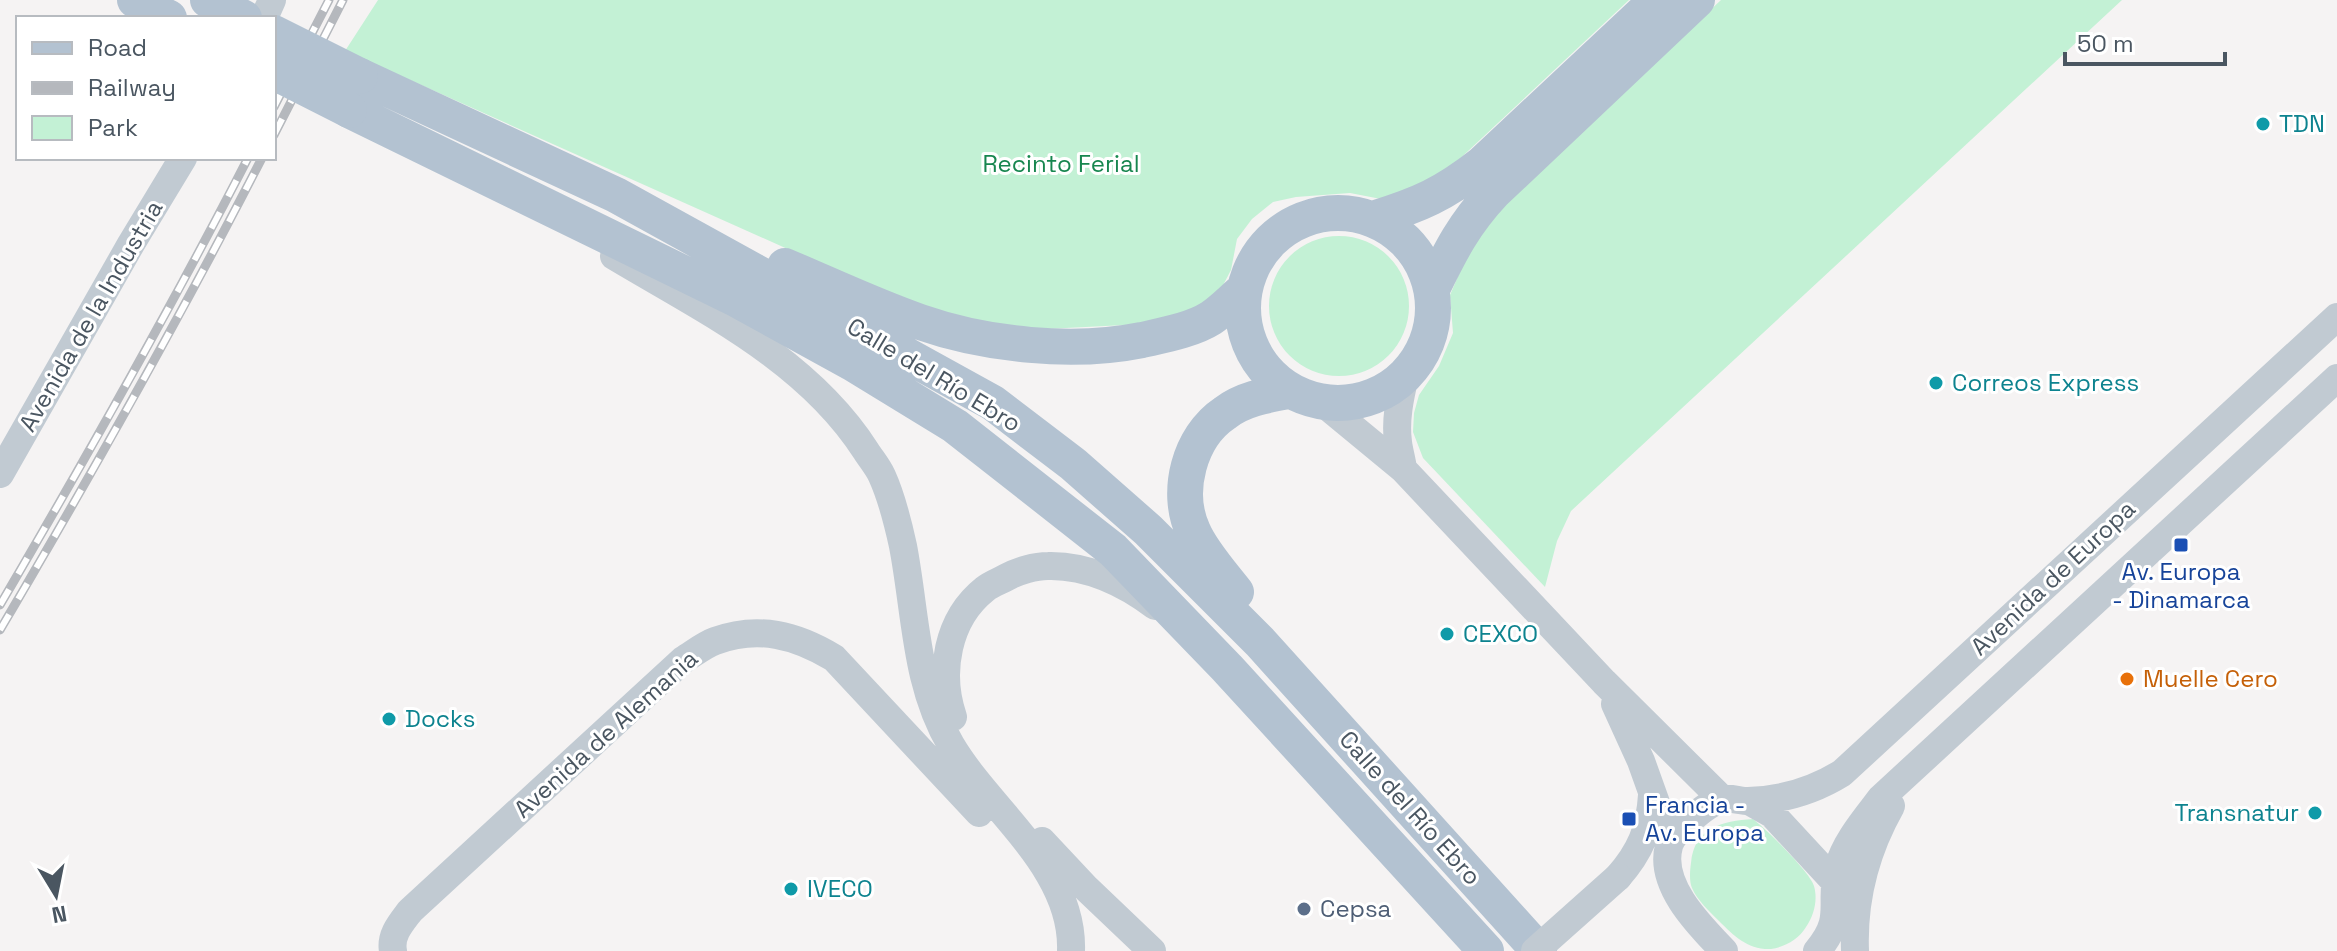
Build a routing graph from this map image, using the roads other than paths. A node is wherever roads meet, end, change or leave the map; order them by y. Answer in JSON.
{"nodes":[{"id":1,"x":135,"y":0,"type":"edge"},
{"id":2,"x":1657,"y":0,"type":"edge"},
{"id":3,"x":1697,"y":0,"type":"edge"},
{"id":4,"x":165,"y":16,"type":"edge"},
{"id":5,"x":276,"y":34,"type":"edge"},
{"id":6,"x":276,"y":73,"type":"edge"},
{"id":7,"x":354,"y":93,"type":"junction"},
{"id":8,"x":182,"y":160,"type":"edge"},
{"id":9,"x":502,"y":184,"type":"junction"},
{"id":10,"x":616,"y":195,"type":"junction"},
{"id":11,"x":1373,"y":219,"type":"junction"},
{"id":12,"x":1432,"y":289,"type":"junction"},
{"id":13,"x":1244,"y":290,"type":"junction"},
{"id":14,"x":2337,"y":317,"type":"edge"},
{"id":15,"x":1405,"y":376,"type":"junction"},
{"id":16,"x":2337,"y":378,"type":"edge"},
{"id":17,"x":1289,"y":391,"type":"junction"},
{"id":18,"x":1323,"y":403,"type":"junction"},
{"id":19,"x":1403,"y":469,"type":"junction"},
{"id":20,"x":0,"y":474,"type":"edge"},
{"id":21,"x":1227,"y":668,"type":"junction"},
{"id":22,"x":1604,"y":682,"type":"junction"},
{"id":23,"x":1935,"y":748,"type":"junction"},
{"id":24,"x":1395,"y":790,"type":"junction"},
{"id":25,"x":1652,"y":791,"type":"junction"},
{"id":26,"x":1736,"y":800,"type":"junction"},
{"id":27,"x":1669,"y":843,"type":"junction"},
{"id":28,"x":1618,"y":877,"type":"junction"},
{"id":29,"x":1835,"y":882,"type":"junction"},
{"id":30,"x":1836,"y":914,"type":"junction"},
{"id":31,"x":392,"y":948,"type":"edge"},
{"id":32,"x":1071,"y":949,"type":"edge"},
{"id":33,"x":1152,"y":951,"type":"edge"},
{"id":34,"x":1486,"y":951,"type":"edge"},
{"id":35,"x":1537,"y":951,"type":"edge"},
{"id":36,"x":1724,"y":951,"type":"edge"},
{"id":37,"x":1817,"y":951,"type":"edge"},
{"id":38,"x":1845,"y":951,"type":"edge"},
{"id":39,"x":1855,"y":951,"type":"edge"}],
"edges":[{"from":1,"to":4,"type":"main road"},
{"from":2,"to":11,"type":"main road"},
{"from":3,"to":12,"type":"main road"},
{"from":5,"to":7,"type":"main road","name":"Calle del Río Ebro","bridge":true},
{"from":6,"to":7,"type":"main road","name":"Calle del Río Ebro","bridge":true},
{"from":7,"to":9,"type":"main road","name":"Calle del Río Ebro"},
{"from":7,"to":10,"type":"main road","name":"Calle del Río Ebro"},
{"from":8,"to":20,"type":"street","name":"Avenida de la Industria"},
{"from":9,"to":21,"type":"main road","name":"Calle del Río Ebro"},
{"from":9,"to":32,"type":"street"},
{"from":10,"to":13,"type":"main road"},
{"from":10,"to":24,"type":"main road","name":"Calle del Río Ebro"},
{"from":11,"to":12,"type":"main road"},
{"from":11,"to":13,"type":"main road"},
{"from":12,"to":15,"type":"main road"},
{"from":13,"to":17,"type":"main road"},
{"from":14,"to":26,"type":"street","name":"Avenida de Europa"},
{"from":15,"to":18,"type":"main road"},
{"from":15,"to":19,"type":"street"},
{"from":16,"to":23,"type":"street","name":"Avenida de Europa"},
{"from":17,"to":18,"type":"main road"},
{"from":17,"to":24,"type":"main road"},
{"from":18,"to":19,"type":"street"},
{"from":19,"to":22,"type":"street"},
{"from":21,"to":33,"type":"street"},
{"from":21,"to":34,"type":"main road","name":"Calle del Río Ebro"},
{"from":22,"to":25,"type":"street"},
{"from":22,"to":26,"type":"street"},
{"from":23,"to":29,"type":"street","name":"Avenida de Europa"},
{"from":23,"to":39,"type":"street"},
{"from":24,"to":35,"type":"main road","name":"Calle del Río Ebro"},
{"from":25,"to":27,"type":"street"},
{"from":25,"to":28,"type":"street"},
{"from":26,"to":27,"type":"street"},
{"from":26,"to":29,"type":"street"},
{"from":27,"to":28,"type":"street"},
{"from":27,"to":36,"type":"street"},
{"from":28,"to":35,"type":"street","bridge":true},
{"from":29,"to":30,"type":"street"},
{"from":30,"to":37,"type":"street"},
{"from":30,"to":38,"type":"street"},
{"from":31,"to":32,"type":"street","name":"Avenida de Alemania"}]}
